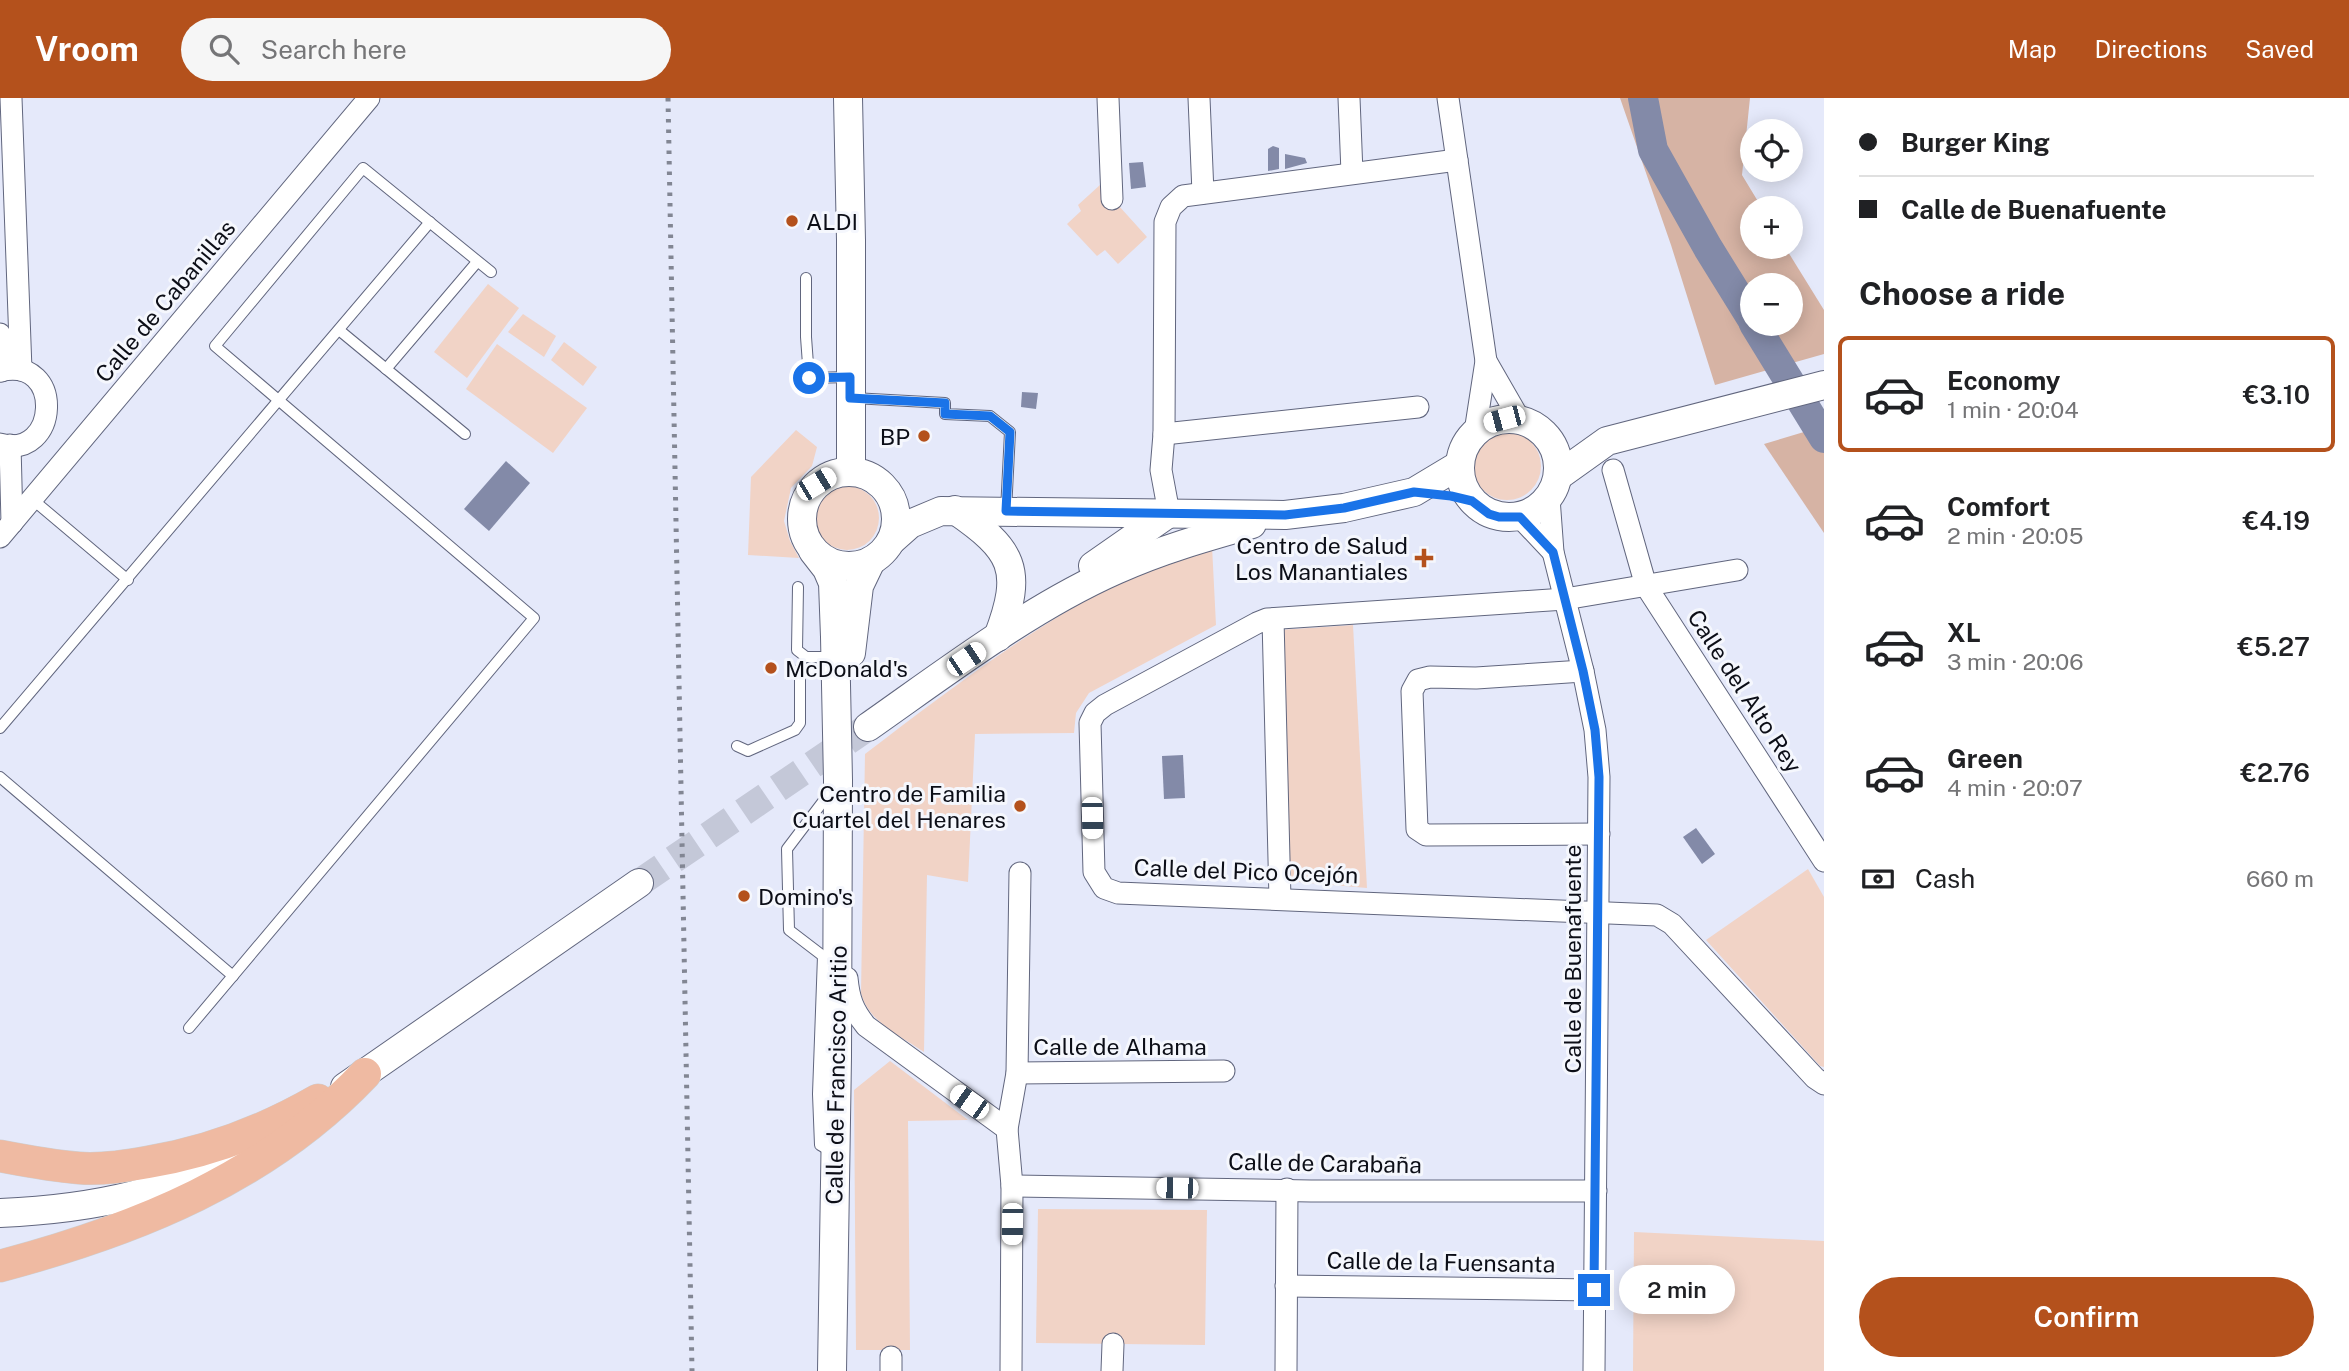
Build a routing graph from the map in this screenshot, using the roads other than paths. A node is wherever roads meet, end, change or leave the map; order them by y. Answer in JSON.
{"nodes":[{"id":1,"x":11,"y":98,"type":"edge"},
{"id":2,"x":369,"y":98,"type":"edge"},
{"id":3,"x":848,"y":98,"type":"edge"},
{"id":4,"x":1108,"y":98,"type":"edge"},
{"id":5,"x":1199,"y":98,"type":"edge"},
{"id":6,"x":1349,"y":98,"type":"edge"},
{"id":7,"x":1448,"y":98,"type":"edge"},
{"id":8,"x":1457,"y":160,"type":"junction"},
{"id":9,"x":1352,"y":173,"type":"junction"},
{"id":10,"x":1203,"y":193,"type":"junction"},
{"id":11,"x":1112,"y":199,"type":"dead end"},
{"id":12,"x":430,"y":222,"type":"junction"},
{"id":13,"x":477,"y":261,"type":"junction"},
{"id":14,"x":491,"y":272,"type":"dead end"},
{"id":15,"x":806,"y":278,"type":"dead end"},
{"id":16,"x":339,"y":330,"type":"junction"},
{"id":17,"x":0,"y":334,"type":"edge"},
{"id":18,"x":1486,"y":361,"type":"junction"},
{"id":19,"x":386,"y":369,"type":"junction"},
{"id":20,"x":7,"y":370,"type":"edge"},
{"id":21,"x":1824,"y":385,"type":"edge"},
{"id":22,"x":850,"y":388,"type":"junction"},
{"id":23,"x":279,"y":401,"type":"junction"},
{"id":24,"x":1418,"y":407,"type":"dead end"},
{"id":25,"x":1532,"y":426,"type":"junction"},
{"id":26,"x":1475,"y":432,"type":"junction"},
{"id":27,"x":464,"y":434,"type":"dead end"},
{"id":28,"x":1164,"y":434,"type":"junction"},
{"id":29,"x":1607,"y":441,"type":"junction"},
{"id":30,"x":5,"y":444,"type":"edge"},
{"id":31,"x":1459,"y":465,"type":"junction"},
{"id":32,"x":1613,"y":470,"type":"dead end"},
{"id":33,"x":851,"y":472,"type":"junction"},
{"id":34,"x":1553,"y":487,"type":"junction"},
{"id":35,"x":887,"y":492,"type":"junction"},
{"id":36,"x":1414,"y":492,"type":"junction"},
{"id":37,"x":32,"y":499,"type":"junction"},
{"id":38,"x":1472,"y":501,"type":"junction"},
{"id":39,"x":948,"y":510,"type":"junction"},
{"id":40,"x":1006,"y":511,"type":"junction"},
{"id":41,"x":1169,"y":513,"type":"junction"},
{"id":42,"x":1285,"y":515,"type":"junction"},
{"id":43,"x":1520,"y":517,"type":"junction"},
{"id":44,"x":6,"y":530,"type":"edge"},
{"id":45,"x":892,"y":540,"type":"junction"},
{"id":46,"x":813,"y":551,"type":"junction"},
{"id":47,"x":1553,"y":552,"type":"junction"},
{"id":48,"x":871,"y":561,"type":"junction"},
{"id":49,"x":1737,"y":570,"type":"dead end"},
{"id":50,"x":128,"y":580,"type":"junction"},
{"id":51,"x":1646,"y":586,"type":"junction"},
{"id":52,"x":798,"y":587,"type":"dead end"},
{"id":53,"x":1565,"y":599,"type":"junction"},
{"id":54,"x":1273,"y":619,"type":"junction"},
{"id":55,"x":999,"y":637,"type":"junction"},
{"id":56,"x":835,"y":663,"type":"junction"},
{"id":57,"x":1583,"y":671,"type":"junction"},
{"id":58,"x":867,"y":726,"type":"tunnel mouth"},
{"id":59,"x":0,"y":728,"type":"edge"},
{"id":60,"x":737,"y":746,"type":"dead end"},
{"id":61,"x":0,"y":777,"type":"edge"},
{"id":62,"x":838,"y":780,"type":"junction"},
{"id":63,"x":1599,"y":834,"type":"junction"},
{"id":64,"x":1824,"y":861,"type":"edge"},
{"id":65,"x":1020,"y":873,"type":"dead end"},
{"id":66,"x":639,"y":883,"type":"tunnel mouth"},
{"id":67,"x":1280,"y":899,"type":"junction"},
{"id":68,"x":1599,"y":912,"type":"junction"},
{"id":69,"x":831,"y":968,"type":"junction"},
{"id":70,"x":233,"y":975,"type":"junction"},
{"id":71,"x":189,"y":1028,"type":"dead end"},
{"id":72,"x":1223,"y":1072,"type":"dead end"},
{"id":73,"x":1017,"y":1073,"type":"junction"},
{"id":74,"x":365,"y":1074,"type":"junction"},
{"id":75,"x":1824,"y":1084,"type":"edge"},
{"id":76,"x":1006,"y":1129,"type":"junction"},
{"id":77,"x":0,"y":1156,"type":"edge"},
{"id":78,"x":1012,"y":1186,"type":"junction"},
{"id":79,"x":1287,"y":1189,"type":"junction"},
{"id":80,"x":1596,"y":1191,"type":"junction"},
{"id":81,"x":0,"y":1213,"type":"edge"},
{"id":82,"x":0,"y":1266,"type":"edge"},
{"id":83,"x":1286,"y":1286,"type":"junction"},
{"id":84,"x":1594,"y":1290,"type":"junction"},
{"id":85,"x":1113,"y":1344,"type":"dead end"},
{"id":86,"x":832,"y":1371,"type":"edge"},
{"id":87,"x":1011,"y":1371,"type":"edge"},
{"id":88,"x":1112,"y":1371,"type":"edge"},
{"id":89,"x":1286,"y":1371,"type":"edge"},
{"id":90,"x":1594,"y":1371,"type":"edge"}],
"edges":[{"from":1,"to":20,"type":"street"},
{"from":2,"to":37,"type":"street","name":"Calle de Cabanillas"},
{"from":3,"to":22,"type":"main road"},
{"from":4,"to":11,"type":"street"},
{"from":5,"to":10,"type":"street"},
{"from":6,"to":9,"type":"street"},
{"from":7,"to":8,"type":"street"},
{"from":8,"to":9,"type":"street"},
{"from":8,"to":18,"type":"street"},
{"from":9,"to":10,"type":"street"},
{"from":10,"to":28,"type":"street"},
{"from":12,"to":13,"type":"lane"},
{"from":12,"to":16,"type":"lane"},
{"from":12,"to":23,"type":"lane"},
{"from":13,"to":14,"type":"lane"},
{"from":13,"to":19,"type":"lane"},
{"from":15,"to":22,"type":"lane"},
{"from":16,"to":19,"type":"lane"},
{"from":16,"to":23,"type":"lane"},
{"from":17,"to":20,"type":"street"},
{"from":18,"to":25,"type":"street"},
{"from":18,"to":26,"type":"street"},
{"from":19,"to":27,"type":"lane"},
{"from":20,"to":30,"type":"street"},
{"from":21,"to":29,"type":"main road"},
{"from":22,"to":33,"type":"main road"},
{"from":22,"to":40,"type":"lane"},
{"from":23,"to":50,"type":"lane"},
{"from":23,"to":70,"type":"lane"},
{"from":24,"to":28,"type":"street"},
{"from":25,"to":26,"type":"main road"},
{"from":25,"to":29,"type":"main road"},
{"from":25,"to":34,"type":"main road"},
{"from":26,"to":31,"type":"main road"},
{"from":28,"to":41,"type":"street"},
{"from":29,"to":34,"type":"main road"},
{"from":30,"to":44,"type":"street"},
{"from":31,"to":36,"type":"main road"},
{"from":31,"to":38,"type":"main road"},
{"from":32,"to":51,"type":"street","name":"Calle del Alto Rey"},
{"from":33,"to":35,"type":"main road"},
{"from":33,"to":46,"type":"main road"},
{"from":34,"to":43,"type":"main road"},
{"from":34,"to":47,"type":"street","name":"Calle de Buenafuente"},
{"from":35,"to":39,"type":"main road"},
{"from":35,"to":45,"type":"main road"},
{"from":36,"to":38,"type":"main road"},
{"from":36,"to":42,"type":"main road"},
{"from":37,"to":44,"type":"street","name":"Calle de Cabanillas"},
{"from":37,"to":50,"type":"lane"},
{"from":38,"to":43,"type":"main road"},
{"from":39,"to":40,"type":"main road"},
{"from":39,"to":45,"type":"main road"},
{"from":39,"to":55,"type":"main road"},
{"from":40,"to":41,"type":"main road"},
{"from":41,"to":42,"type":"main road"},
{"from":41,"to":55,"type":"main road"},
{"from":42,"to":55,"type":"main road"},
{"from":43,"to":47,"type":"street","name":"Calle de Buenafuente"},
{"from":45,"to":48,"type":"main road"},
{"from":46,"to":48,"type":"main road"},
{"from":46,"to":56,"type":"main road","name":"Calle de Francisco Aritio"},
{"from":47,"to":53,"type":"street","name":"Calle de Buenafuente"},
{"from":48,"to":62,"type":"main road","name":"Calle de Francisco Aritio"},
{"from":49,"to":51,"type":"street","name":"Calle del Pico Ocejón"},
{"from":50,"to":59,"type":"lane"},
{"from":51,"to":53,"type":"street","name":"Calle del Pico Ocejón"},
{"from":51,"to":64,"type":"street","name":"Calle del Alto Rey"},
{"from":52,"to":56,"type":"lane"},
{"from":53,"to":54,"type":"street","name":"Calle del Pico Ocejón"},
{"from":53,"to":57,"type":"street","name":"Calle de Buenafuente"},
{"from":54,"to":67,"type":"street"},
{"from":54,"to":67,"type":"street","name":"Calle del Pico Ocejón"},
{"from":55,"to":58,"type":"main road"},
{"from":56,"to":60,"type":"lane"},
{"from":56,"to":62,"type":"main road","name":"Calle de Francisco Aritio"},
{"from":57,"to":63,"type":"street","name":"Calle de Buenafuente"},
{"from":57,"to":63,"type":"street"},
{"from":61,"to":70,"type":"lane"},
{"from":62,"to":69,"type":"main road","name":"Calle de Francisco Aritio"},
{"from":62,"to":69,"type":"lane"},
{"from":63,"to":68,"type":"street","name":"Calle de Buenafuente"},
{"from":65,"to":73,"type":"street"},
{"from":66,"to":74,"type":"main road"},
{"from":67,"to":68,"type":"street","name":"Calle del Pico Ocejón"},
{"from":68,"to":75,"type":"street"},
{"from":68,"to":80,"type":"street","name":"Calle de Buenafuente"},
{"from":69,"to":76,"type":"street"},
{"from":69,"to":86,"type":"main road","name":"Calle de Francisco Aritio"},
{"from":70,"to":71,"type":"lane"},
{"from":72,"to":73,"type":"street","name":"Calle de Alhama"},
{"from":73,"to":76,"type":"street"},
{"from":74,"to":77,"type":"main road"},
{"from":74,"to":81,"type":"main road"},
{"from":74,"to":82,"type":"main road"},
{"from":76,"to":78,"type":"street"},
{"from":78,"to":79,"type":"street","name":"Calle de Carabaña"},
{"from":78,"to":87,"type":"street"},
{"from":79,"to":80,"type":"street","name":"Calle de Carabaña"},
{"from":79,"to":83,"type":"street"},
{"from":80,"to":84,"type":"street","name":"Calle de Buenafuente"},
{"from":83,"to":84,"type":"street","name":"Calle de la Fuensanta"},
{"from":83,"to":89,"type":"street"},
{"from":84,"to":90,"type":"street","name":"Calle de Buenafuente"},
{"from":85,"to":88,"type":"street"}]}
